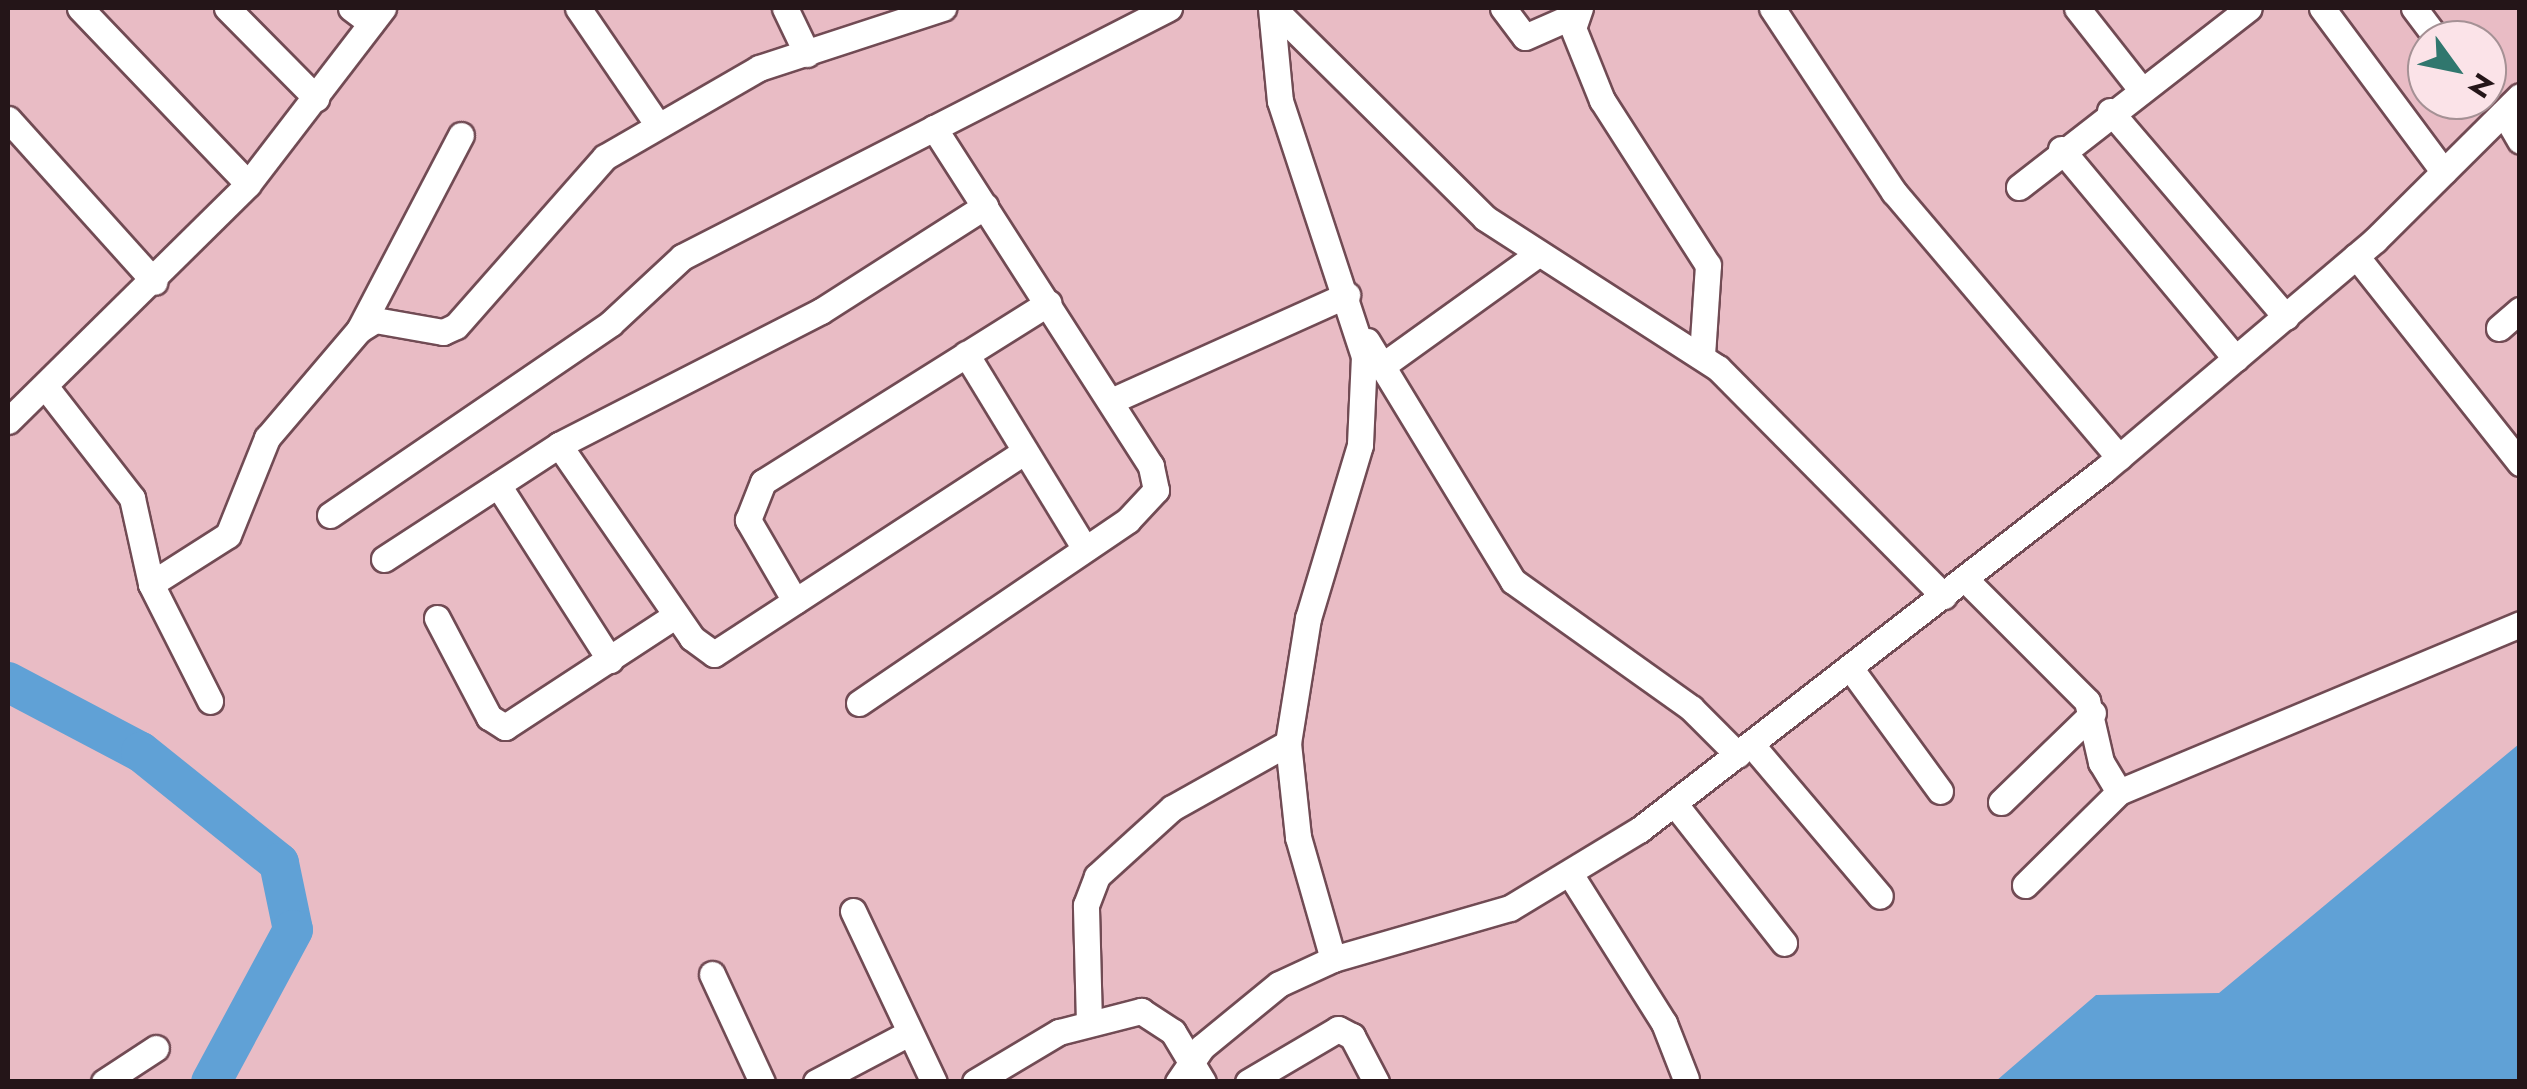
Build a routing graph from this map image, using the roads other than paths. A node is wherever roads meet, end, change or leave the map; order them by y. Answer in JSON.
{"nodes":[{"id":1,"x":80,"y":8,"type":"edge"},
{"id":2,"x":227,"y":8,"type":"edge"},
{"id":3,"x":578,"y":8,"type":"edge"},
{"id":4,"x":785,"y":8,"type":"edge"},
{"id":5,"x":1169,"y":8,"type":"edge"},
{"id":6,"x":1272,"y":8,"type":"edge"},
{"id":7,"x":1504,"y":8,"type":"edge"},
{"id":8,"x":1772,"y":8,"type":"edge"},
{"id":9,"x":2077,"y":8,"type":"edge"},
{"id":10,"x":2249,"y":8,"type":"edge"},
{"id":11,"x":2322,"y":8,"type":"edge"},
{"id":12,"x":931,"y":10,"type":"edge"},
{"id":13,"x":1577,"y":11,"type":"edge"},
{"id":14,"x":369,"y":13,"type":"edge"},
{"id":15,"x":807,"y":54,"type":"junction"},
{"id":16,"x":2140,"y":88,"type":"junction"},
{"id":17,"x":316,"y":98,"type":"junction"},
{"id":18,"x":2110,"y":110,"type":"junction"},
{"id":19,"x":8,"y":119,"type":"edge"},
{"id":20,"x":2490,"y":120,"type":"edge"},
{"id":21,"x":2507,"y":120,"type":"edge"},
{"id":22,"x":657,"y":124,"type":"junction"},
{"id":23,"x":934,"y":128,"type":"junction"},
{"id":24,"x":461,"y":135,"type":"dead end"},
{"id":25,"x":2520,"y":141,"type":"edge"},
{"id":26,"x":2061,"y":150,"type":"junction"},
{"id":27,"x":2444,"y":172,"type":"junction"},
{"id":28,"x":248,"y":184,"type":"junction"},
{"id":29,"x":2019,"y":187,"type":"dead end"},
{"id":30,"x":985,"y":206,"type":"junction"},
{"id":31,"x":1539,"y":253,"type":"junction"},
{"id":32,"x":2356,"y":256,"type":"junction"},
{"id":33,"x":154,"y":282,"type":"junction"},
{"id":34,"x":1348,"y":296,"type":"junction"},
{"id":35,"x":1048,"y":303,"type":"junction"},
{"id":36,"x":2520,"y":310,"type":"edge"},
{"id":37,"x":2286,"y":317,"type":"junction"},
{"id":38,"x":2499,"y":328,"type":"dead end"},
{"id":39,"x":359,"y":330,"type":"junction"},
{"id":40,"x":1362,"y":332,"type":"junction"},
{"id":41,"x":966,"y":354,"type":"junction"},
{"id":42,"x":1702,"y":356,"type":"junction"},
{"id":43,"x":2236,"y":359,"type":"junction"},
{"id":44,"x":1382,"y":366,"type":"junction"},
{"id":45,"x":48,"y":390,"type":"junction"},
{"id":46,"x":1111,"y":402,"type":"junction"},
{"id":47,"x":8,"y":422,"type":"edge"},
{"id":48,"x":559,"y":445,"type":"junction"},
{"id":49,"x":1025,"y":451,"type":"junction"},
{"id":50,"x":2119,"y":457,"type":"junction"},
{"id":51,"x":2520,"y":463,"type":"edge"},
{"id":52,"x":498,"y":485,"type":"junction"},
{"id":53,"x":330,"y":515,"type":"dead end"},
{"id":54,"x":1085,"y":549,"type":"junction"},
{"id":55,"x":384,"y":559,"type":"dead end"},
{"id":56,"x":1966,"y":579,"type":"junction"},
{"id":57,"x":151,"y":584,"type":"junction"},
{"id":58,"x":1944,"y":596,"type":"junction"},
{"id":59,"x":795,"y":601,"type":"junction"},
{"id":60,"x":676,"y":615,"type":"junction"},
{"id":61,"x":437,"y":618,"type":"dead end"},
{"id":62,"x":2520,"y":624,"type":"edge"},
{"id":63,"x":610,"y":660,"type":"junction"},
{"id":64,"x":1851,"y":668,"type":"junction"},
{"id":65,"x":210,"y":701,"type":"dead end"},
{"id":66,"x":858,"y":703,"type":"dead end"},
{"id":67,"x":2093,"y":713,"type":"junction"},
{"id":68,"x":1288,"y":743,"type":"junction"},
{"id":69,"x":1745,"y":749,"type":"junction"},
{"id":70,"x":1940,"y":791,"type":"dead end"},
{"id":71,"x":2120,"y":792,"type":"junction"},
{"id":72,"x":2001,"y":802,"type":"dead end"},
{"id":73,"x":1674,"y":803,"type":"junction"},
{"id":74,"x":1572,"y":877,"type":"junction"},
{"id":75,"x":2025,"y":885,"type":"dead end"},
{"id":76,"x":1880,"y":896,"type":"dead end"},
{"id":77,"x":853,"y":911,"type":"dead end"},
{"id":78,"x":1784,"y":943,"type":"dead end"},
{"id":79,"x":1333,"y":959,"type":"junction"},
{"id":80,"x":712,"y":974,"type":"dead end"},
{"id":81,"x":1089,"y":1023,"type":"junction"},
{"id":82,"x":908,"y":1034,"type":"junction"},
{"id":83,"x":156,"y":1048,"type":"dead end"},
{"id":84,"x":1191,"y":1075,"type":"edge"},
{"id":85,"x":1260,"y":1078,"type":"edge"},
{"id":86,"x":1686,"y":1079,"type":"edge"},
{"id":87,"x":104,"y":1082,"type":"edge"},
{"id":88,"x":762,"y":1082,"type":"edge"},
{"id":89,"x":816,"y":1082,"type":"edge"},
{"id":90,"x":934,"y":1082,"type":"edge"},
{"id":91,"x":975,"y":1082,"type":"edge"},
{"id":92,"x":1376,"y":1082,"type":"edge"}],
"edges":[{"from":1,"to":28,"type":"street"},
{"from":2,"to":17,"type":"street"},
{"from":3,"to":22,"type":"street"},
{"from":4,"to":15,"type":"street"},
{"from":5,"to":23,"type":"street"},
{"from":6,"to":31,"type":"street"},
{"from":6,"to":34,"type":"street"},
{"from":7,"to":13,"type":"street"},
{"from":8,"to":50,"type":"street"},
{"from":9,"to":16,"type":"street"},
{"from":10,"to":16,"type":"street"},
{"from":11,"to":27,"type":"street"},
{"from":12,"to":15,"type":"street"},
{"from":13,"to":42,"type":"street"},
{"from":14,"to":17,"type":"street"},
{"from":15,"to":22,"type":"street"},
{"from":16,"to":18,"type":"street"},
{"from":17,"to":28,"type":"street"},
{"from":18,"to":26,"type":"street"},
{"from":18,"to":37,"type":"street"},
{"from":19,"to":33,"type":"street"},
{"from":20,"to":27,"type":"street"},
{"from":21,"to":25,"type":"street"},
{"from":22,"to":39,"type":"street"},
{"from":23,"to":30,"type":"street"},
{"from":23,"to":53,"type":"street"},
{"from":24,"to":39,"type":"street"},
{"from":26,"to":29,"type":"street"},
{"from":26,"to":43,"type":"street"},
{"from":27,"to":32,"type":"street"},
{"from":28,"to":33,"type":"street"},
{"from":30,"to":35,"type":"street"},
{"from":30,"to":48,"type":"street"},
{"from":31,"to":42,"type":"street"},
{"from":31,"to":44,"type":"street"},
{"from":32,"to":37,"type":"street"},
{"from":32,"to":51,"type":"street"},
{"from":33,"to":45,"type":"street"},
{"from":34,"to":40,"type":"street"},
{"from":34,"to":46,"type":"street"},
{"from":35,"to":41,"type":"street"},
{"from":35,"to":46,"type":"street"},
{"from":36,"to":38,"type":"street"},
{"from":37,"to":43,"type":"street"},
{"from":39,"to":57,"type":"street"},
{"from":40,"to":44,"type":"street"},
{"from":40,"to":68,"type":"street"},
{"from":41,"to":49,"type":"street"},
{"from":41,"to":59,"type":"street"},
{"from":42,"to":58,"type":"street"},
{"from":43,"to":50,"type":"street"},
{"from":44,"to":69,"type":"street"},
{"from":45,"to":47,"type":"street"},
{"from":45,"to":57,"type":"street"},
{"from":46,"to":54,"type":"street"},
{"from":48,"to":52,"type":"street"},
{"from":48,"to":60,"type":"street"},
{"from":49,"to":54,"type":"street"},
{"from":49,"to":59,"type":"street"},
{"from":50,"to":56,"type":"street"},
{"from":52,"to":55,"type":"street"},
{"from":52,"to":63,"type":"street"},
{"from":54,"to":66,"type":"street"},
{"from":56,"to":58,"type":"street"},
{"from":56,"to":67,"type":"street"},
{"from":57,"to":65,"type":"street"},
{"from":58,"to":64,"type":"street"},
{"from":59,"to":60,"type":"street"},
{"from":60,"to":63,"type":"street"},
{"from":61,"to":63,"type":"street"},
{"from":62,"to":71,"type":"street"},
{"from":64,"to":69,"type":"street"},
{"from":64,"to":70,"type":"street"},
{"from":67,"to":71,"type":"street"},
{"from":67,"to":72,"type":"street"},
{"from":68,"to":79,"type":"street"},
{"from":68,"to":81,"type":"street"},
{"from":69,"to":73,"type":"street"},
{"from":69,"to":76,"type":"street"},
{"from":71,"to":75,"type":"street"},
{"from":73,"to":74,"type":"street"},
{"from":73,"to":78,"type":"street"},
{"from":74,"to":79,"type":"street"},
{"from":74,"to":86,"type":"street"},
{"from":77,"to":82,"type":"street"},
{"from":79,"to":84,"type":"street"},
{"from":80,"to":88,"type":"street"},
{"from":81,"to":84,"type":"street"},
{"from":81,"to":91,"type":"street"},
{"from":82,"to":89,"type":"street"},
{"from":82,"to":90,"type":"street"},
{"from":83,"to":87,"type":"street"},
{"from":85,"to":92,"type":"street"}]}
